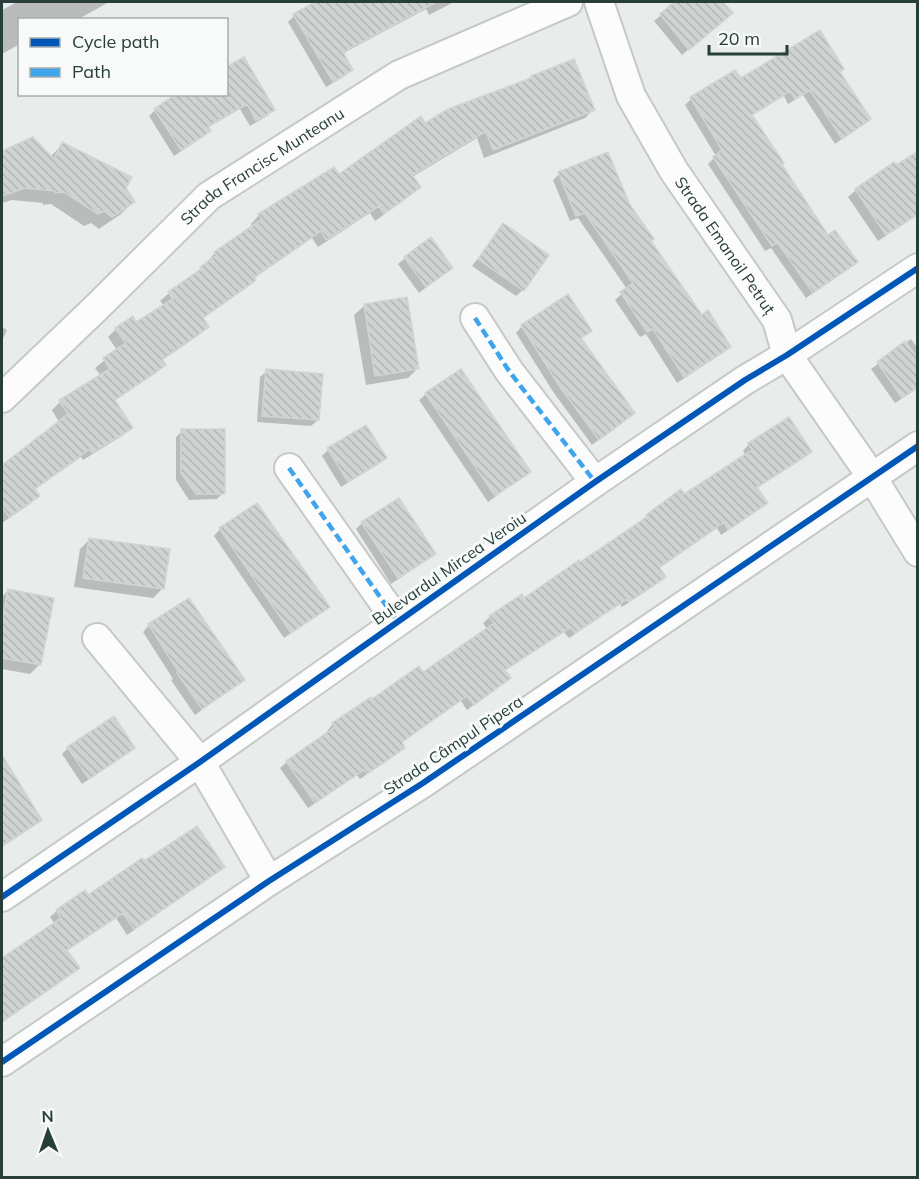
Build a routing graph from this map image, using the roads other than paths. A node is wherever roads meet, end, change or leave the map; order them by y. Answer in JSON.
{"nodes":[{"id":1,"x":568,"y":2,"type":"edge"},
{"id":2,"x":599,"y":2,"type":"edge"},
{"id":3,"x":918,"y":268,"type":"edge"},
{"id":4,"x":475,"y":318,"type":"dead end"},
{"id":5,"x":787,"y":356,"type":"junction"},
{"id":6,"x":2,"y":398,"type":"edge"},
{"id":7,"x":918,"y":446,"type":"edge"},
{"id":8,"x":289,"y":468,"type":"dead end"},
{"id":9,"x":872,"y":477,"type":"junction"},
{"id":10,"x":595,"y":482,"type":"junction"},
{"id":11,"x":918,"y":552,"type":"edge"},
{"id":12,"x":397,"y":621,"type":"junction"},
{"id":13,"x":97,"y":638,"type":"dead end"},
{"id":14,"x":200,"y":762,"type":"junction"},
{"id":15,"x":269,"y":881,"type":"junction"},
{"id":16,"x":2,"y":897,"type":"edge"},
{"id":17,"x":2,"y":1062,"type":"edge"}],
"edges":[{"from":1,"to":6,"type":"street","name":"Strada Francisc Munteanu"},
{"from":2,"to":5,"type":"street","name":"Strada Emanoil Petruț"},
{"from":3,"to":5,"type":"street","name":"Bulevardul Mircea Veroiu"},
{"from":4,"to":10,"type":"street"},
{"from":5,"to":9,"type":"street","name":"Strada Emanoil Petruț"},
{"from":5,"to":10,"type":"street","name":"Bulevardul Mircea Veroiu"},
{"from":7,"to":9,"type":"street","name":"Strada Câmpul Pipera"},
{"from":8,"to":12,"type":"street"},
{"from":9,"to":11,"type":"street","name":"Strada Emanoil Petruț"},
{"from":9,"to":15,"type":"street","name":"Strada Câmpul Pipera"},
{"from":10,"to":12,"type":"street","name":"Bulevardul Mircea Veroiu"},
{"from":12,"to":14,"type":"street","name":"Bulevardul Mircea Veroiu"},
{"from":13,"to":14,"type":"street"},
{"from":14,"to":15,"type":"street"},
{"from":14,"to":16,"type":"street","name":"Bulevardul Mircea Veroiu"},
{"from":15,"to":17,"type":"street","name":"Strada Câmpul Pipera"}]}
